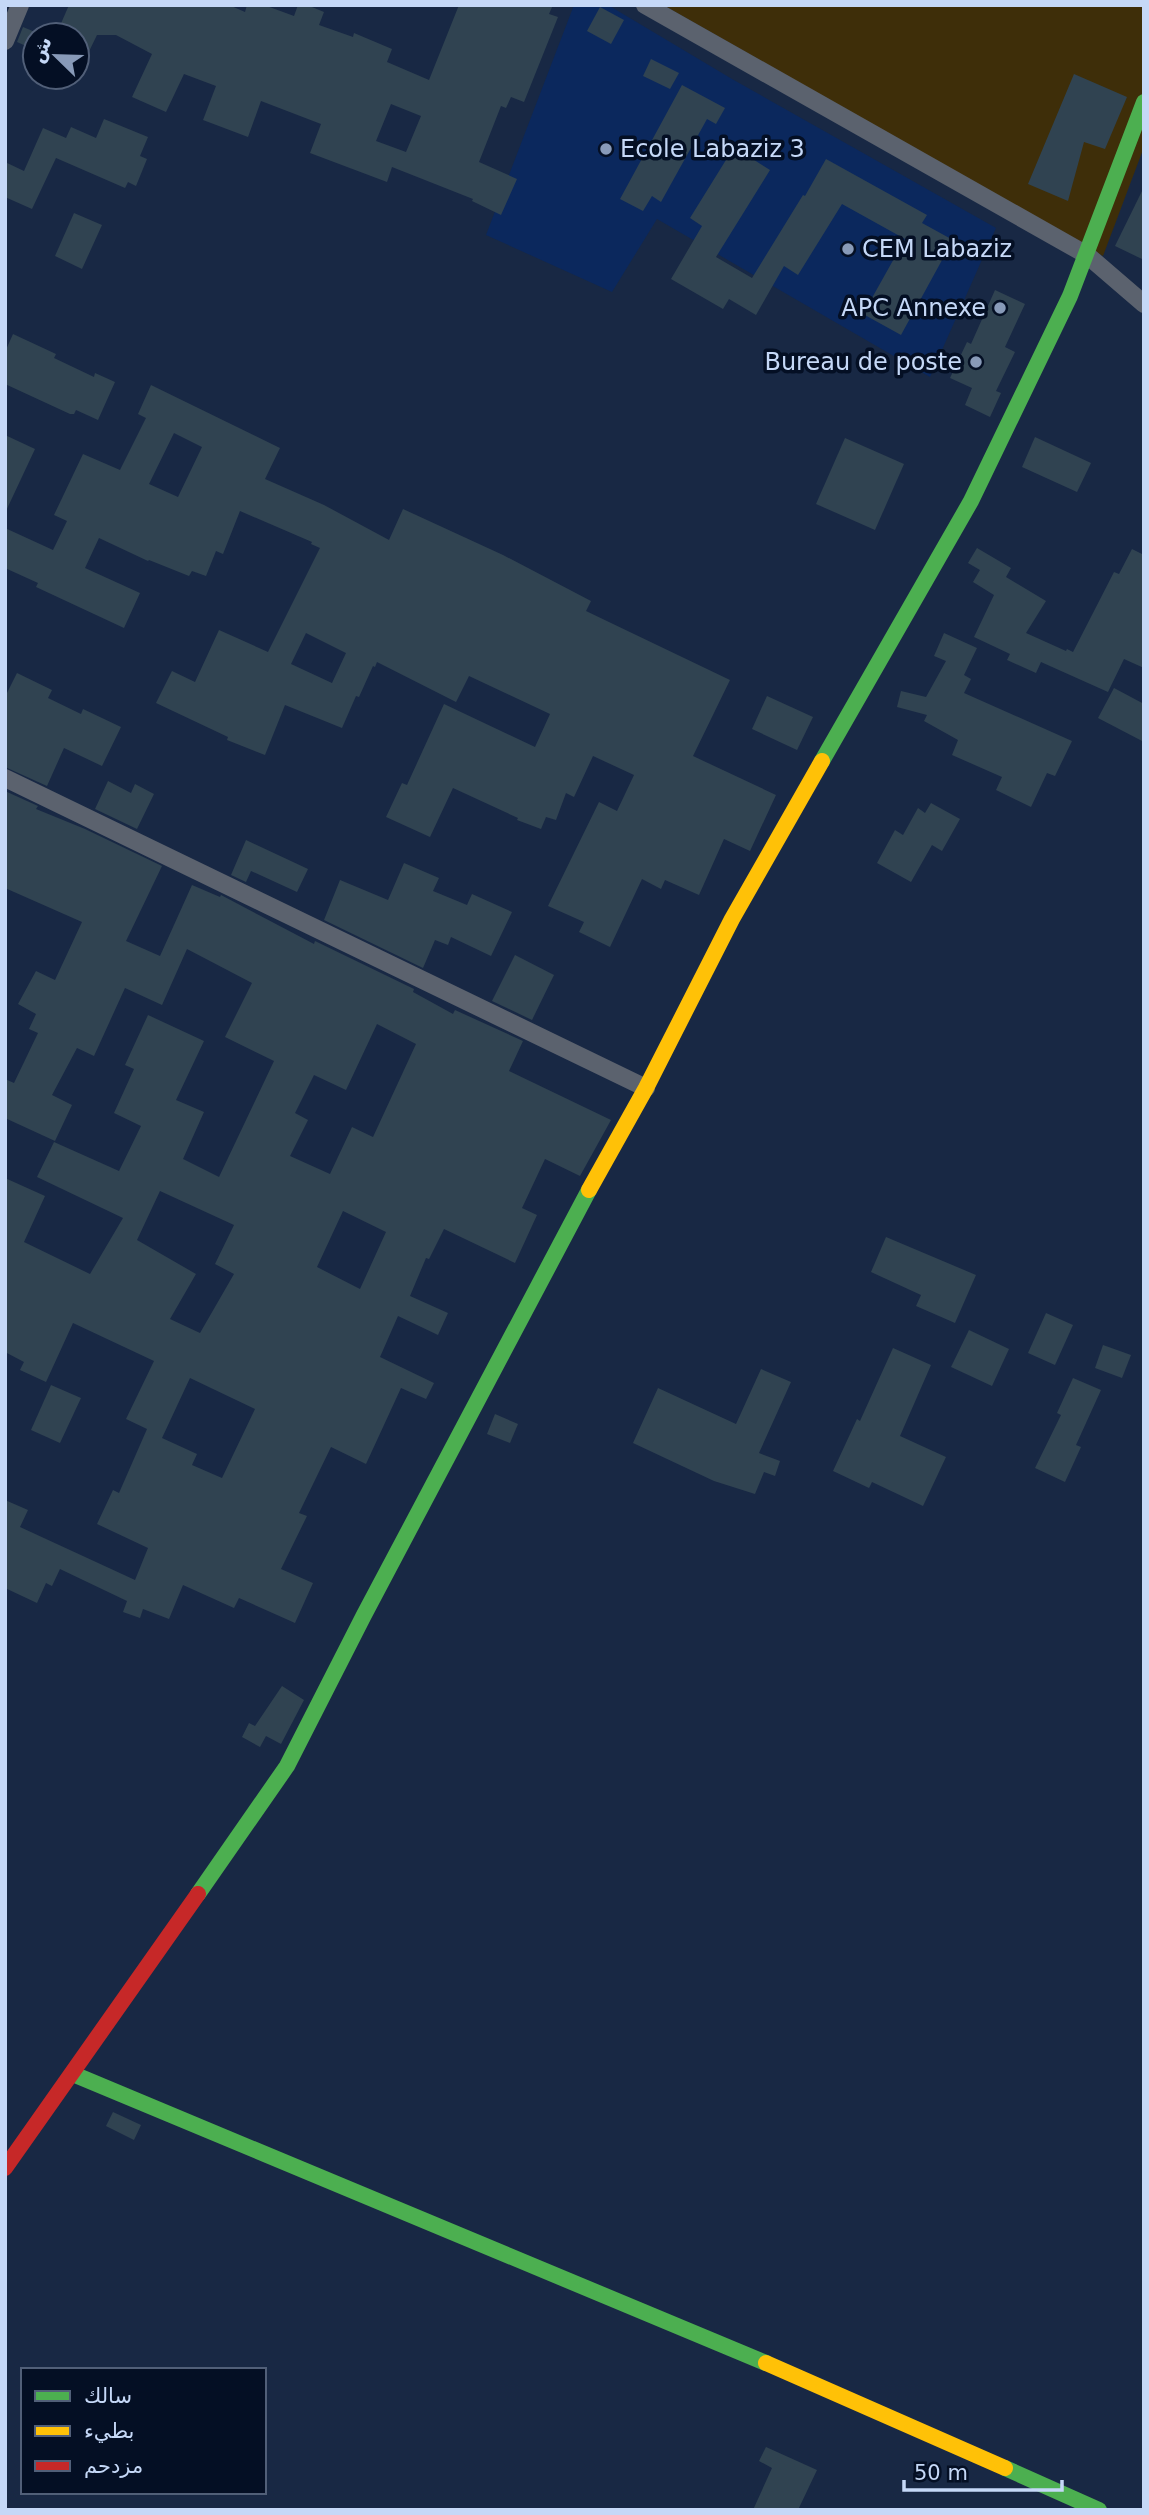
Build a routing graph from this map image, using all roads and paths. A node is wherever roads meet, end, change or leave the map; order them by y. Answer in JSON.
{"nodes":[{"id":1,"x":20,"y":5,"type":"edge"},
{"id":2,"x":645,"y":5,"type":"edge"},
{"id":3,"x":5,"y":41,"type":"edge"},
{"id":4,"x":1144,"y":102,"type":"edge"},
{"id":5,"x":1140,"y":130,"type":"edge"},
{"id":6,"x":1087,"y":255,"type":"junction"},
{"id":7,"x":1144,"y":304,"type":"edge"},
{"id":8,"x":5,"y":778,"type":"edge"},
{"id":9,"x":646,"y":1088,"type":"junction"},
{"id":10,"x":73,"y":2074,"type":"junction"},
{"id":11,"x":5,"y":2168,"type":"edge"},
{"id":12,"x":1099,"y":2510,"type":"edge"}],
"edges":[{"from":1,"to":3,"type":"street"},
{"from":2,"to":6,"type":"street"},
{"from":4,"to":5,"type":"street"},
{"from":5,"to":6,"type":"street"},
{"from":6,"to":7,"type":"street"},
{"from":6,"to":9,"type":"street"},
{"from":8,"to":9,"type":"street"},
{"from":9,"to":10,"type":"street"},
{"from":10,"to":11,"type":"street"},
{"from":10,"to":12,"type":"street"}]}
